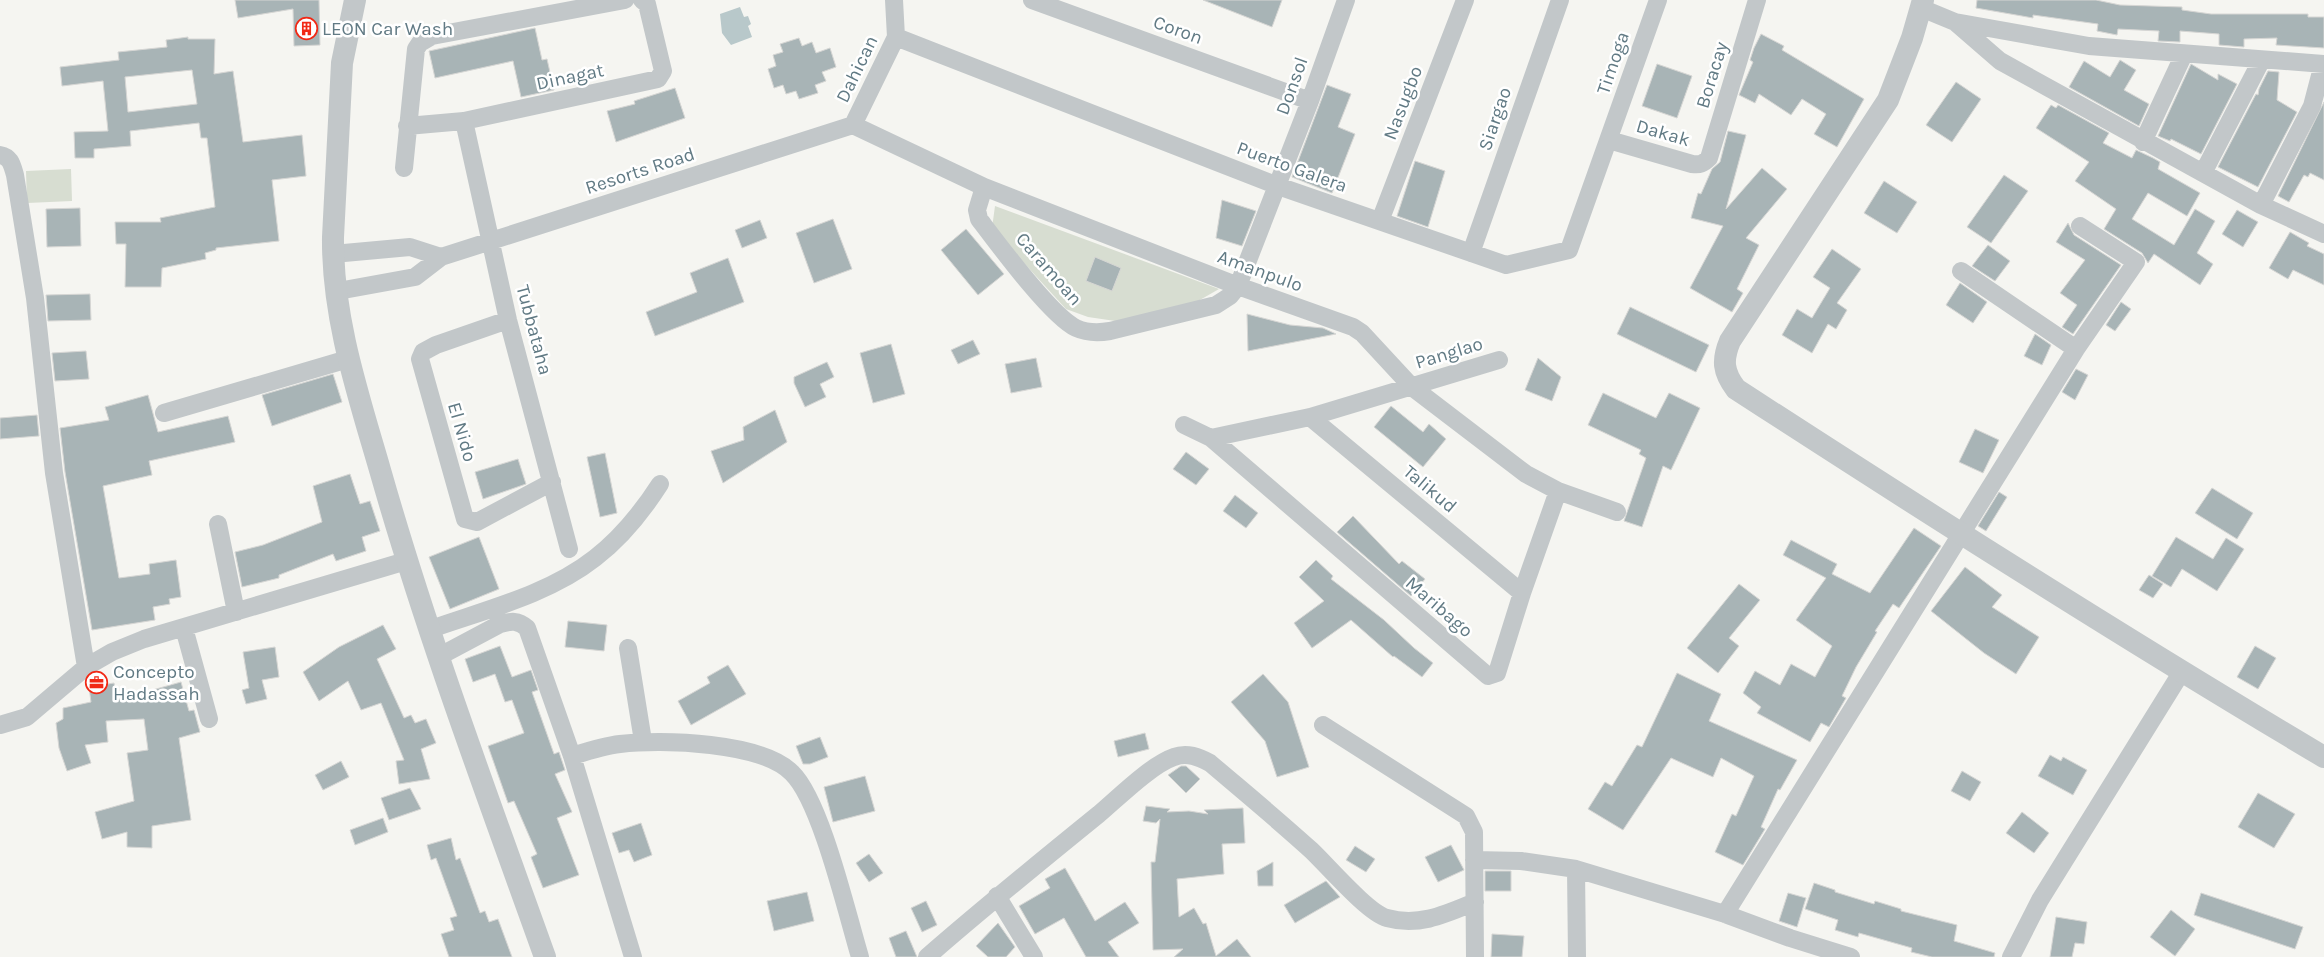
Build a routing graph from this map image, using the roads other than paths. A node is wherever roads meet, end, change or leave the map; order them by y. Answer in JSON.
{"nodes":[{"id":1,"x":355,"y":0,"type":"edge"},
{"id":2,"x":625,"y":0,"type":"edge"},
{"id":3,"x":642,"y":0,"type":"edge"},
{"id":4,"x":894,"y":0,"type":"edge"},
{"id":5,"x":1032,"y":0,"type":"edge"},
{"id":6,"x":1346,"y":0,"type":"edge"},
{"id":7,"x":1465,"y":0,"type":"edge"},
{"id":8,"x":1560,"y":0,"type":"edge"},
{"id":9,"x":1658,"y":0,"type":"edge"},
{"id":10,"x":1756,"y":0,"type":"edge"},
{"id":11,"x":1922,"y":4,"type":"edge"},
{"id":12,"x":1955,"y":22,"type":"junction"},
{"id":13,"x":896,"y":37,"type":"junction"},
{"id":14,"x":2184,"y":54,"type":"junction"},
{"id":15,"x":2261,"y":61,"type":"junction"},
{"id":16,"x":2324,"y":64,"type":"edge"},
{"id":17,"x":1310,"y":101,"type":"junction"},
{"id":18,"x":464,"y":121,"type":"junction"},
{"id":19,"x":853,"y":125,"type":"junction"},
{"id":20,"x":406,"y":126,"type":"junction"},
{"id":21,"x":1609,"y":140,"type":"junction"},
{"id":22,"x":2143,"y":142,"type":"junction"},
{"id":23,"x":0,"y":155,"type":"edge"},
{"id":24,"x":1705,"y":162,"type":"joint"},
{"id":25,"x":404,"y":168,"type":"dead end"},
{"id":26,"x":2203,"y":173,"type":"junction"},
{"id":27,"x":1278,"y":186,"type":"junction"},
{"id":28,"x":984,"y":187,"type":"junction"},
{"id":29,"x":2261,"y":205,"type":"junction"},
{"id":30,"x":1380,"y":221,"type":"junction"},
{"id":31,"x":2080,"y":226,"type":"dead end"},
{"id":32,"x":2324,"y":234,"type":"edge"},
{"id":33,"x":490,"y":243,"type":"junction"},
{"id":34,"x":1471,"y":253,"type":"junction"},
{"id":35,"x":333,"y":254,"type":"junction"},
{"id":36,"x":441,"y":257,"type":"junction"},
{"id":37,"x":1961,"y":271,"type":"dead end"},
{"id":38,"x":1238,"y":286,"type":"junction"},
{"id":39,"x":338,"y":291,"type":"junction"},
{"id":40,"x":508,"y":320,"type":"junction"},
{"id":41,"x":2076,"y":349,"type":"junction"},
{"id":42,"x":348,"y":359,"type":"junction"},
{"id":43,"x":1499,"y":360,"type":"dead end"},
{"id":44,"x":1412,"y":387,"type":"junction"},
{"id":45,"x":164,"y":413,"type":"dead end"},
{"id":46,"x":1310,"y":417,"type":"junction"},
{"id":47,"x":1184,"y":425,"type":"dead end"},
{"id":48,"x":1211,"y":438,"type":"junction"},
{"id":49,"x":552,"y":482,"type":"junction"},
{"id":50,"x":660,"y":484,"type":"dead end"},
{"id":51,"x":1558,"y":492,"type":"junction"},
{"id":52,"x":1617,"y":512,"type":"dead end"},
{"id":53,"x":218,"y":524,"type":"dead end"},
{"id":54,"x":1961,"y":536,"type":"junction"},
{"id":55,"x":569,"y":549,"type":"dead end"},
{"id":56,"x":406,"y":561,"type":"junction"},
{"id":57,"x":1522,"y":593,"type":"junction"},
{"id":58,"x":236,"y":612,"type":"junction"},
{"id":59,"x":184,"y":628,"type":"junction"},
{"id":60,"x":428,"y":630,"type":"junction"},
{"id":61,"x":628,"y":648,"type":"dead end"},
{"id":62,"x":438,"y":657,"type":"junction"},
{"id":63,"x":86,"y":667,"type":"junction"},
{"id":64,"x":2181,"y":673,"type":"junction"},
{"id":65,"x":209,"y":719,"type":"dead end"},
{"id":66,"x":0,"y":725,"type":"edge"},
{"id":67,"x":1323,"y":725,"type":"dead end"},
{"id":68,"x":643,"y":742,"type":"junction"},
{"id":69,"x":572,"y":756,"type":"junction"},
{"id":70,"x":2324,"y":757,"type":"edge"},
{"id":71,"x":1474,"y":860,"type":"junction"},
{"id":72,"x":1576,"y":869,"type":"junction"},
{"id":73,"x":997,"y":896,"type":"junction"},
{"id":74,"x":1475,"y":902,"type":"junction"},
{"id":75,"x":1725,"y":914,"type":"junction"},
{"id":76,"x":545,"y":957,"type":"edge"},
{"id":77,"x":633,"y":957,"type":"edge"},
{"id":78,"x":860,"y":957,"type":"edge"},
{"id":79,"x":927,"y":957,"type":"edge"},
{"id":80,"x":1034,"y":957,"type":"edge"},
{"id":81,"x":1475,"y":957,"type":"edge"},
{"id":82,"x":1576,"y":957,"type":"edge"},
{"id":83,"x":1851,"y":957,"type":"edge"},
{"id":84,"x":2011,"y":957,"type":"edge"}],
"edges":[{"from":1,"to":35,"type":"street"},
{"from":2,"to":20,"type":"street"},
{"from":3,"to":18,"type":"street","name":"Dinagat"},
{"from":4,"to":13,"type":"street","name":"Dahican"},
{"from":5,"to":17,"type":"street","name":"Coron"},
{"from":6,"to":17,"type":"street","name":"Donsol"},
{"from":7,"to":30,"type":"street","name":"Nasugbo"},
{"from":8,"to":34,"type":"street","name":"Siargao"},
{"from":9,"to":21,"type":"street","name":"Timoga"},
{"from":10,"to":24,"type":"street","name":"Boracay"},
{"from":11,"to":12,"type":"street"},
{"from":11,"to":54,"type":"street"},
{"from":12,"to":14,"type":"street"},
{"from":12,"to":22,"type":"street"},
{"from":13,"to":19,"type":"street","name":"Dahican"},
{"from":13,"to":27,"type":"street","name":"Puerto Galera"},
{"from":14,"to":15,"type":"street"},
{"from":14,"to":22,"type":"street"},
{"from":15,"to":16,"type":"street"},
{"from":15,"to":26,"type":"street"},
{"from":16,"to":29,"type":"street"},
{"from":17,"to":27,"type":"street","name":"Donsol"},
{"from":18,"to":20,"type":"street","name":"Dinagat"},
{"from":18,"to":33,"type":"street","name":"Tubbataha"},
{"from":19,"to":28,"type":"street","name":"Amanpulo"},
{"from":19,"to":33,"type":"street","name":"Resorts Road"},
{"from":20,"to":25,"type":"street"},
{"from":21,"to":24,"type":"street","name":"Dakak"},
{"from":21,"to":34,"type":"street","name":"Puerto Galera"},
{"from":22,"to":26,"type":"street"},
{"from":23,"to":63,"type":"street"},
{"from":26,"to":29,"type":"street"},
{"from":27,"to":30,"type":"street","name":"Puerto Galera"},
{"from":27,"to":38,"type":"street","name":"Donsol"},
{"from":28,"to":38,"type":"street","name":"Amanpulo"},
{"from":28,"to":38,"type":"street","name":"Caramoan"},
{"from":29,"to":32,"type":"street"},
{"from":30,"to":34,"type":"street","name":"Puerto Galera"},
{"from":31,"to":41,"type":"street"},
{"from":33,"to":36,"type":"street","name":"Resorts Road"},
{"from":33,"to":40,"type":"street","name":"Tubbataha"},
{"from":35,"to":36,"type":"street"},
{"from":35,"to":39,"type":"street"},
{"from":36,"to":39,"type":"street","name":"Resorts Road"},
{"from":37,"to":41,"type":"street"},
{"from":38,"to":44,"type":"street","name":"Amanpulo"},
{"from":39,"to":42,"type":"street"},
{"from":40,"to":49,"type":"street","name":"Tubbataha"},
{"from":40,"to":49,"type":"street","name":"El Nido"},
{"from":41,"to":54,"type":"street"},
{"from":42,"to":45,"type":"street"},
{"from":42,"to":56,"type":"street"},
{"from":43,"to":44,"type":"street","name":"Panglao"},
{"from":44,"to":46,"type":"street"},
{"from":44,"to":51,"type":"street","name":"Amanpulo"},
{"from":46,"to":48,"type":"street"},
{"from":46,"to":57,"type":"street","name":"Talikud"},
{"from":47,"to":48,"type":"street","name":"Maribago"},
{"from":48,"to":57,"type":"street","name":"Maribago"},
{"from":49,"to":55,"type":"street","name":"Tubbataha"},
{"from":50,"to":60,"type":"street"},
{"from":51,"to":52,"type":"street","name":"Amanpulo"},
{"from":51,"to":57,"type":"street","name":"Maribago"},
{"from":53,"to":58,"type":"street"},
{"from":54,"to":64,"type":"street"},
{"from":54,"to":75,"type":"street"},
{"from":56,"to":58,"type":"street"},
{"from":56,"to":60,"type":"street"},
{"from":58,"to":59,"type":"street"},
{"from":59,"to":63,"type":"street"},
{"from":59,"to":65,"type":"street"},
{"from":60,"to":62,"type":"street"},
{"from":61,"to":68,"type":"street"},
{"from":62,"to":69,"type":"street"},
{"from":62,"to":76,"type":"street"},
{"from":63,"to":66,"type":"street"},
{"from":64,"to":70,"type":"street"},
{"from":64,"to":84,"type":"street"},
{"from":67,"to":71,"type":"street"},
{"from":68,"to":69,"type":"street"},
{"from":68,"to":78,"type":"street"},
{"from":69,"to":77,"type":"street"},
{"from":71,"to":72,"type":"street"},
{"from":71,"to":74,"type":"street"},
{"from":72,"to":75,"type":"street"},
{"from":72,"to":82,"type":"street"},
{"from":73,"to":74,"type":"street"},
{"from":73,"to":79,"type":"street"},
{"from":73,"to":80,"type":"street"},
{"from":74,"to":81,"type":"street"},
{"from":75,"to":83,"type":"street"}]}
